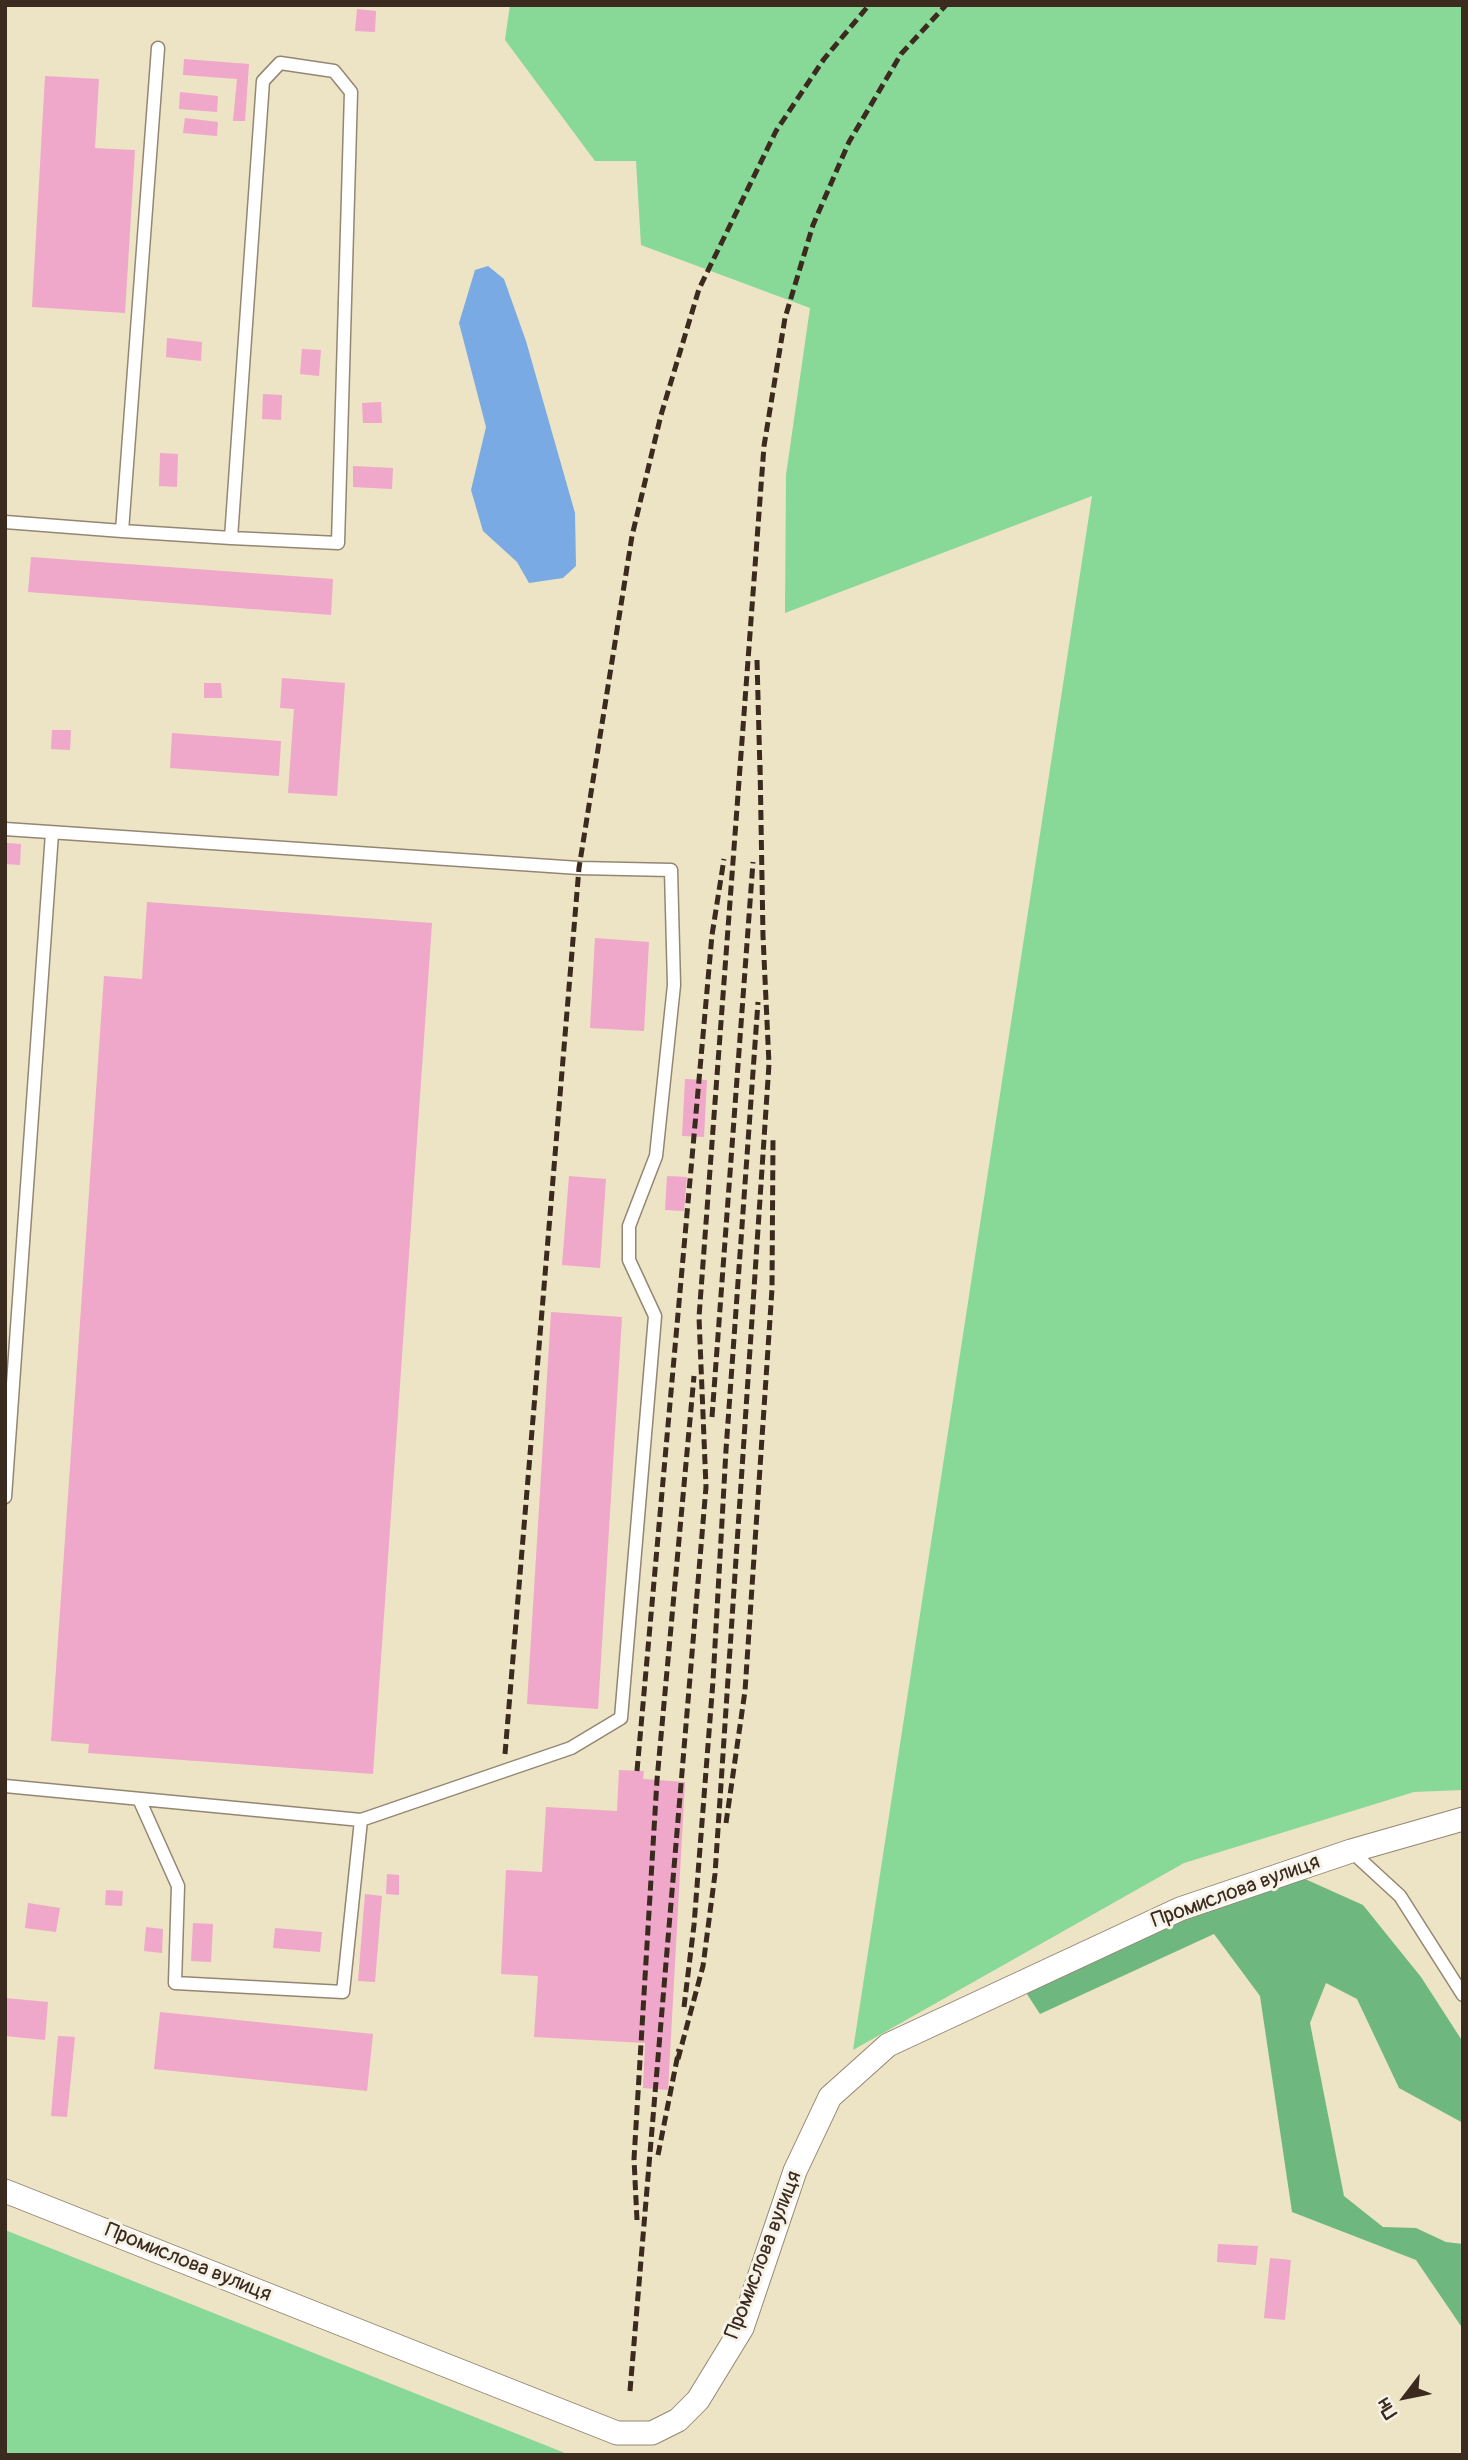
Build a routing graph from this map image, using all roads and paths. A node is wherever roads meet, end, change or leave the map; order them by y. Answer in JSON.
{"nodes":[{"id":1,"x":158,"y":48,"type":"dead end"},
{"id":2,"x":5,"y":522,"type":"edge"},
{"id":3,"x":122,"y":531,"type":"junction"},
{"id":4,"x":231,"y":538,"type":"junction"},
{"id":5,"x":5,"y":829,"type":"edge"},
{"id":6,"x":52,"y":833,"type":"junction"},
{"id":7,"x":5,"y":1497,"type":"edge"},
{"id":8,"x":5,"y":1786,"type":"edge"},
{"id":9,"x":139,"y":1799,"type":"junction"},
{"id":10,"x":1463,"y":1819,"type":"edge"},
{"id":11,"x":361,"y":1820,"type":"junction"},
{"id":12,"x":1351,"y":1851,"type":"junction"},
{"id":13,"x":1463,"y":1995,"type":"edge"},
{"id":14,"x":5,"y":2190,"type":"edge"}],
"edges":[{"from":1,"to":3,"type":"lane"},
{"from":2,"to":3,"type":"lane"},
{"from":3,"to":4,"type":"lane"},
{"from":4,"to":4,"type":"lane"},
{"from":5,"to":6,"type":"lane"},
{"from":6,"to":7,"type":"lane"},
{"from":6,"to":11,"type":"lane"},
{"from":8,"to":9,"type":"lane"},
{"from":9,"to":11,"type":"lane"},
{"from":9,"to":11,"type":"lane"},
{"from":10,"to":12,"type":"street","name":"Промислова вулиця"},
{"from":12,"to":13,"type":"lane"},
{"from":12,"to":14,"type":"street","name":"Промислова вулиця"}]}
